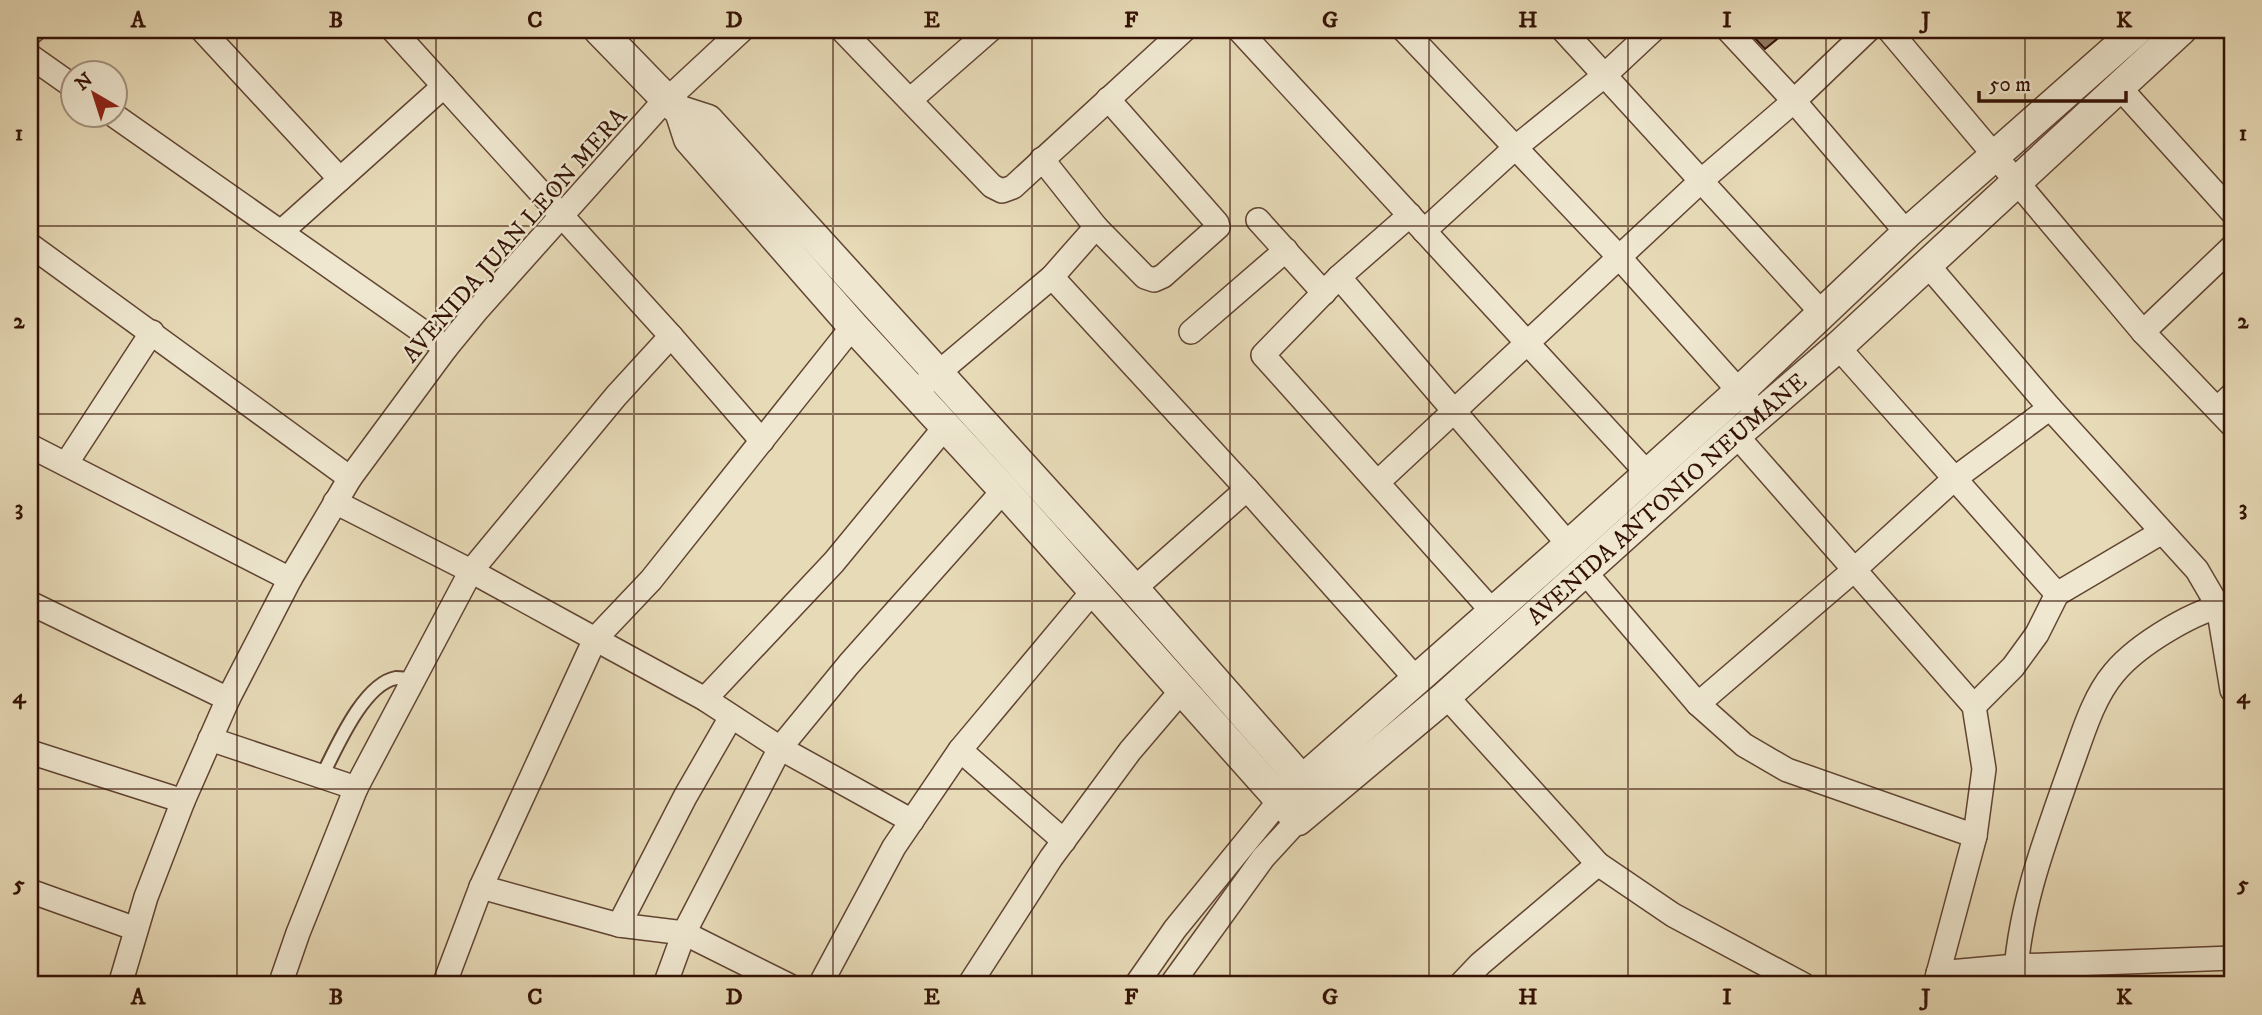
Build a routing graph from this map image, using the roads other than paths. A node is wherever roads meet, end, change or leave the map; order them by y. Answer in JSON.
{"nodes":[{"id":1,"x":34,"y":30,"type":"edge"},
{"id":2,"x":202,"y":30,"type":"edge"},
{"id":3,"x":393,"y":30,"type":"edge"},
{"id":4,"x":599,"y":30,"type":"edge"},
{"id":5,"x":742,"y":30,"type":"edge"},
{"id":6,"x":842,"y":30,"type":"edge"},
{"id":7,"x":990,"y":30,"type":"edge"},
{"id":8,"x":1184,"y":30,"type":"edge"},
{"id":9,"x":1239,"y":30,"type":"edge"},
{"id":10,"x":1404,"y":30,"type":"edge"},
{"id":11,"x":1563,"y":30,"type":"edge"},
{"id":12,"x":1653,"y":30,"type":"edge"},
{"id":13,"x":1728,"y":30,"type":"edge"},
{"id":14,"x":1868,"y":30,"type":"edge"},
{"id":15,"x":1889,"y":30,"type":"edge"},
{"id":16,"x":2137,"y":30,"type":"edge"},
{"id":17,"x":2181,"y":30,"type":"edge"},
{"id":18,"x":30,"y":33,"type":"edge"},
{"id":19,"x":30,"y":56,"type":"edge"},
{"id":20,"x":1605,"y":75,"type":"junction"},
{"id":21,"x":60,"y":77,"type":"edge"},
{"id":22,"x":444,"y":86,"type":"junction"},
{"id":23,"x":2120,"y":88,"type":"junction"},
{"id":24,"x":1108,"y":99,"type":"junction"},
{"id":25,"x":910,"y":100,"type":"junction"},
{"id":26,"x":1794,"y":101,"type":"junction"},
{"id":27,"x":674,"y":105,"type":"junction"},
{"id":28,"x":130,"y":126,"type":"edge"},
{"id":29,"x":1516,"y":147,"type":"junction"},
{"id":30,"x":1995,"y":156,"type":"junction"},
{"id":31,"x":1042,"y":159,"type":"junction"},
{"id":32,"x":340,"y":179,"type":"junction"},
{"id":33,"x":1702,"y":180,"type":"junction"},
{"id":34,"x":2017,"y":181,"type":"junction"},
{"id":35,"x":2232,"y":212,"type":"edge"},
{"id":36,"x":561,"y":218,"type":"junction"},
{"id":37,"x":1258,"y":220,"type":"dead end"},
{"id":38,"x":1417,"y":223,"type":"junction"},
{"id":39,"x":1096,"y":228,"type":"junction"},
{"id":40,"x":281,"y":232,"type":"junction"},
{"id":41,"x":1907,"y":233,"type":"junction"},
{"id":42,"x":2232,"y":247,"type":"edge"},
{"id":43,"x":1286,"y":250,"type":"junction"},
{"id":44,"x":33,"y":254,"type":"edge"},
{"id":45,"x":1619,"y":257,"type":"junction"},
{"id":46,"x":1926,"y":263,"type":"junction"},
{"id":47,"x":1052,"y":277,"type":"junction"},
{"id":48,"x":1331,"y":285,"type":"junction"},
{"id":49,"x":1822,"y":313,"type":"junction"},
{"id":50,"x":853,"y":326,"type":"junction"},
{"id":51,"x":2143,"y":331,"type":"junction"},
{"id":52,"x":152,"y":332,"type":"junction"},
{"id":53,"x":1191,"y":332,"type":"dead end"},
{"id":54,"x":671,"y":336,"type":"junction"},
{"id":55,"x":1527,"y":344,"type":"junction"},
{"id":56,"x":1838,"y":347,"type":"junction"},
{"id":57,"x":446,"y":348,"type":"junction"},
{"id":58,"x":939,"y":373,"type":"junction"},
{"id":59,"x":1740,"y":391,"type":"junction"},
{"id":60,"x":915,"y":393,"type":"junction"},
{"id":61,"x":2050,"y":408,"type":"junction"},
{"id":62,"x":2227,"y":410,"type":"edge"},
{"id":63,"x":1455,"y":411,"type":"junction"},
{"id":64,"x":1761,"y":415,"type":"junction"},
{"id":65,"x":945,"y":427,"type":"junction"},
{"id":66,"x":1736,"y":435,"type":"junction"},
{"id":67,"x":762,"y":441,"type":"junction"},
{"id":68,"x":30,"y":446,"type":"edge"},
{"id":69,"x":66,"y":464,"type":"junction"},
{"id":70,"x":1648,"y":474,"type":"junction"},
{"id":71,"x":350,"y":478,"type":"junction"},
{"id":72,"x":1954,"y":479,"type":"junction"},
{"id":73,"x":1378,"y":482,"type":"junction"},
{"id":74,"x":1247,"y":489,"type":"junction"},
{"id":75,"x":1004,"y":490,"type":"junction"},
{"id":76,"x":335,"y":502,"type":"junction"},
{"id":77,"x":2162,"y":532,"type":"junction"},
{"id":78,"x":1569,"y":545,"type":"junction"},
{"id":79,"x":1854,"y":570,"type":"junction"},
{"id":80,"x":471,"y":571,"type":"junction"},
{"id":81,"x":1585,"y":572,"type":"junction"},
{"id":82,"x":290,"y":579,"type":"junction"},
{"id":83,"x":1134,"y":589,"type":"junction"},
{"id":84,"x":1093,"y":591,"type":"junction"},
{"id":85,"x":2057,"y":594,"type":"junction"},
{"id":86,"x":30,"y":603,"type":"edge"},
{"id":87,"x":2225,"y":605,"type":"edge"},
{"id":88,"x":1493,"y":612,"type":"junction"},
{"id":89,"x":595,"y":639,"type":"junction"},
{"id":90,"x":413,"y":679,"type":"junction"},
{"id":91,"x":1417,"y":680,"type":"junction"},
{"id":92,"x":1182,"y":690,"type":"junction"},
{"id":93,"x":2232,"y":690,"type":"edge"},
{"id":94,"x":1446,"y":696,"type":"junction"},
{"id":95,"x":228,"y":699,"type":"junction"},
{"id":96,"x":705,"y":699,"type":"junction"},
{"id":97,"x":1699,"y":704,"type":"junction"},
{"id":98,"x":1974,"y":706,"type":"junction"},
{"id":99,"x":731,"y":717,"type":"junction"},
{"id":100,"x":210,"y":738,"type":"junction"},
{"id":101,"x":780,"y":748,"type":"junction"},
{"id":102,"x":960,"y":750,"type":"junction"},
{"id":103,"x":30,"y":752,"type":"edge"},
{"id":104,"x":321,"y":776,"type":"junction"},
{"id":105,"x":356,"y":788,"type":"junction"},
{"id":106,"x":1300,"y":800,"type":"junction"},
{"id":107,"x":183,"y":802,"type":"junction"},
{"id":108,"x":912,"y":821,"type":"junction"},
{"id":109,"x":1975,"y":836,"type":"junction"},
{"id":110,"x":1064,"y":841,"type":"junction"},
{"id":111,"x":1598,"y":864,"type":"junction"},
{"id":112,"x":481,"y":887,"type":"junction"},
{"id":113,"x":30,"y":891,"type":"edge"},
{"id":114,"x":619,"y":925,"type":"junction"},
{"id":115,"x":136,"y":929,"type":"junction"},
{"id":116,"x":684,"y":933,"type":"junction"},
{"id":117,"x":2232,"y":958,"type":"edge"},
{"id":118,"x":2015,"y":975,"type":"edge"},
{"id":119,"x":1936,"y":979,"type":"edge"},
{"id":120,"x":1776,"y":980,"type":"edge"},
{"id":121,"x":120,"y":985,"type":"edge"},
{"id":122,"x":280,"y":985,"type":"edge"},
{"id":123,"x":444,"y":985,"type":"edge"},
{"id":124,"x":665,"y":985,"type":"edge"},
{"id":125,"x":788,"y":985,"type":"edge"},
{"id":126,"x":821,"y":985,"type":"edge"},
{"id":127,"x":969,"y":985,"type":"edge"},
{"id":128,"x":1136,"y":985,"type":"edge"},
{"id":129,"x":1171,"y":985,"type":"edge"},
{"id":130,"x":1460,"y":985,"type":"edge"},
{"id":131,"x":1804,"y":985,"type":"edge"}],
"edges":[{"from":1,"to":18,"type":"street"},
{"from":2,"to":32,"type":"street"},
{"from":3,"to":22,"type":"street"},
{"from":4,"to":27,"type":"street"},
{"from":5,"to":27,"type":"street","name":"AVENIDA JUAN LEON MERA"},
{"from":6,"to":25,"type":"street"},
{"from":7,"to":25,"type":"street"},
{"from":8,"to":24,"type":"street"},
{"from":9,"to":38,"type":"street"},
{"from":10,"to":29,"type":"street"},
{"from":11,"to":20,"type":"street"},
{"from":12,"to":20,"type":"street"},
{"from":13,"to":26,"type":"street"},
{"from":14,"to":26,"type":"street"},
{"from":15,"to":30,"type":"street"},
{"from":16,"to":30,"type":"street","name":"AVENIDA ANTONIO NEUMANE"},
{"from":17,"to":23,"type":"street","name":"AVENIDA ANTONIO NEUMANE"},
{"from":19,"to":21,"type":"street"},
{"from":20,"to":29,"type":"street"},
{"from":20,"to":33,"type":"street"},
{"from":22,"to":32,"type":"street"},
{"from":22,"to":36,"type":"street"},
{"from":23,"to":34,"type":"street","name":"AVENIDA ANTONIO NEUMANE"},
{"from":23,"to":35,"type":"street"},
{"from":24,"to":31,"type":"street"},
{"from":24,"to":39,"type":"street"},
{"from":25,"to":31,"type":"street"},
{"from":26,"to":33,"type":"street"},
{"from":26,"to":41,"type":"street"},
{"from":27,"to":36,"type":"street","name":"AVENIDA JUAN LEON MERA"},
{"from":27,"to":50,"type":"street"},
{"from":27,"to":58,"type":"street"},
{"from":28,"to":40,"type":"street"},
{"from":29,"to":38,"type":"street"},
{"from":29,"to":45,"type":"street"},
{"from":30,"to":34,"type":"street"},
{"from":30,"to":41,"type":"street","name":"AVENIDA ANTONIO NEUMANE"},
{"from":31,"to":39,"type":"street"},
{"from":32,"to":40,"type":"street"},
{"from":33,"to":45,"type":"street"},
{"from":33,"to":49,"type":"street"},
{"from":34,"to":46,"type":"street","name":"AVENIDA ANTONIO NEUMANE"},
{"from":34,"to":51,"type":"street"},
{"from":36,"to":54,"type":"street"},
{"from":36,"to":57,"type":"street","name":"AVENIDA JUAN LEON MERA"},
{"from":37,"to":43,"type":"street"},
{"from":38,"to":48,"type":"street"},
{"from":38,"to":55,"type":"street"},
{"from":39,"to":47,"type":"street"},
{"from":40,"to":57,"type":"street"},
{"from":41,"to":49,"type":"street","name":"AVENIDA ANTONIO NEUMANE"},
{"from":42,"to":51,"type":"street"},
{"from":43,"to":48,"type":"street"},
{"from":43,"to":53,"type":"street"},
{"from":44,"to":52,"type":"street"},
{"from":45,"to":55,"type":"street"},
{"from":45,"to":59,"type":"street"},
{"from":46,"to":56,"type":"street","name":"AVENIDA ANTONIO NEUMANE"},
{"from":46,"to":61,"type":"street"},
{"from":47,"to":58,"type":"street"},
{"from":47,"to":74,"type":"street"},
{"from":48,"to":63,"type":"street"},
{"from":48,"to":73,"type":"street"},
{"from":49,"to":59,"type":"street","name":"AVENIDA ANTONIO NEUMANE"},
{"from":50,"to":60,"type":"street"},
{"from":50,"to":67,"type":"street"},
{"from":51,"to":62,"type":"street"},
{"from":52,"to":69,"type":"street"},
{"from":52,"to":71,"type":"street"},
{"from":54,"to":67,"type":"street"},
{"from":54,"to":80,"type":"street"},
{"from":55,"to":63,"type":"street"},
{"from":55,"to":70,"type":"street"},
{"from":56,"to":64,"type":"street","name":"AVENIDA ANTONIO NEUMANE"},
{"from":56,"to":72,"type":"street"},
{"from":57,"to":71,"type":"street","name":"AVENIDA JUAN LEON MERA"},
{"from":58,"to":60,"type":"street"},
{"from":58,"to":83,"type":"street"},
{"from":59,"to":64,"type":"street"},
{"from":59,"to":70,"type":"street","name":"AVENIDA ANTONIO NEUMANE"},
{"from":60,"to":65,"type":"street"},
{"from":61,"to":72,"type":"street"},
{"from":61,"to":77,"type":"street"},
{"from":63,"to":73,"type":"street"},
{"from":63,"to":78,"type":"street"},
{"from":64,"to":66,"type":"street","name":"AVENIDA ANTONIO NEUMANE"},
{"from":65,"to":75,"type":"street"},
{"from":65,"to":96,"type":"street"},
{"from":66,"to":79,"type":"street"},
{"from":66,"to":81,"type":"street","name":"AVENIDA ANTONIO NEUMANE"},
{"from":67,"to":89,"type":"street"},
{"from":68,"to":69,"type":"street"},
{"from":69,"to":82,"type":"street"},
{"from":70,"to":78,"type":"street","name":"AVENIDA ANTONIO NEUMANE"},
{"from":71,"to":76,"type":"street","name":"AVENIDA JUAN LEON MERA"},
{"from":72,"to":79,"type":"street"},
{"from":72,"to":85,"type":"street"},
{"from":73,"to":88,"type":"street"},
{"from":74,"to":83,"type":"street"},
{"from":74,"to":91,"type":"street"},
{"from":75,"to":84,"type":"street"},
{"from":75,"to":101,"type":"street"},
{"from":76,"to":80,"type":"street"},
{"from":76,"to":82,"type":"street","name":"AVENIDA JUAN LEON MERA"},
{"from":77,"to":85,"type":"street"},
{"from":77,"to":87,"type":"street"},
{"from":78,"to":88,"type":"street","name":"AVENIDA ANTONIO NEUMANE"},
{"from":79,"to":97,"type":"street"},
{"from":79,"to":98,"type":"street"},
{"from":80,"to":89,"type":"street"},
{"from":80,"to":90,"type":"street"},
{"from":81,"to":94,"type":"street","name":"AVENIDA ANTONIO NEUMANE"},
{"from":81,"to":97,"type":"street"},
{"from":82,"to":95,"type":"street","name":"AVENIDA JUAN LEON MERA"},
{"from":83,"to":106,"type":"street"},
{"from":84,"to":92,"type":"street"},
{"from":84,"to":102,"type":"street"},
{"from":85,"to":98,"type":"street"},
{"from":86,"to":95,"type":"street"},
{"from":87,"to":93,"type":"street"},
{"from":87,"to":118,"type":"street"},
{"from":88,"to":91,"type":"street","name":"AVENIDA ANTONIO NEUMANE"},
{"from":89,"to":96,"type":"street"},
{"from":89,"to":112,"type":"street"},
{"from":90,"to":104,"type":"lane"},
{"from":90,"to":105,"type":"street"},
{"from":91,"to":106,"type":"street","name":"AVENIDA ANTONIO NEUMANE"},
{"from":92,"to":106,"type":"street"},
{"from":92,"to":110,"type":"street"},
{"from":94,"to":106,"type":"street","name":"AVENIDA ANTONIO NEUMANE"},
{"from":94,"to":111,"type":"street"},
{"from":95,"to":100,"type":"street","name":"AVENIDA JUAN LEON MERA"},
{"from":96,"to":99,"type":"street"},
{"from":97,"to":109,"type":"street"},
{"from":98,"to":109,"type":"street"},
{"from":99,"to":101,"type":"street"},
{"from":99,"to":114,"type":"street"},
{"from":100,"to":104,"type":"street"},
{"from":100,"to":107,"type":"street","name":"AVENIDA JUAN LEON MERA"},
{"from":101,"to":108,"type":"street"},
{"from":101,"to":116,"type":"street"},
{"from":102,"to":108,"type":"street"},
{"from":102,"to":110,"type":"street"},
{"from":103,"to":107,"type":"street"},
{"from":104,"to":105,"type":"street"},
{"from":105,"to":122,"type":"street"},
{"from":106,"to":128,"type":"street","name":"AVENIDA ANTONIO NEUMANE"},
{"from":106,"to":129,"type":"street","name":"AVENIDA ANTONIO NEUMANE"},
{"from":107,"to":115,"type":"street","name":"AVENIDA JUAN LEON MERA"},
{"from":108,"to":126,"type":"street"},
{"from":109,"to":119,"type":"street"},
{"from":110,"to":127,"type":"street"},
{"from":111,"to":120,"type":"street"},
{"from":111,"to":130,"type":"street"},
{"from":112,"to":114,"type":"street"},
{"from":112,"to":123,"type":"street"},
{"from":113,"to":115,"type":"street"},
{"from":114,"to":116,"type":"street"},
{"from":115,"to":121,"type":"street","name":"AVENIDA JUAN LEON MERA"},
{"from":116,"to":124,"type":"street"},
{"from":116,"to":125,"type":"street"},
{"from":117,"to":118,"type":"street"},
{"from":118,"to":119,"type":"street"},
{"from":120,"to":131,"type":"street"}]}
